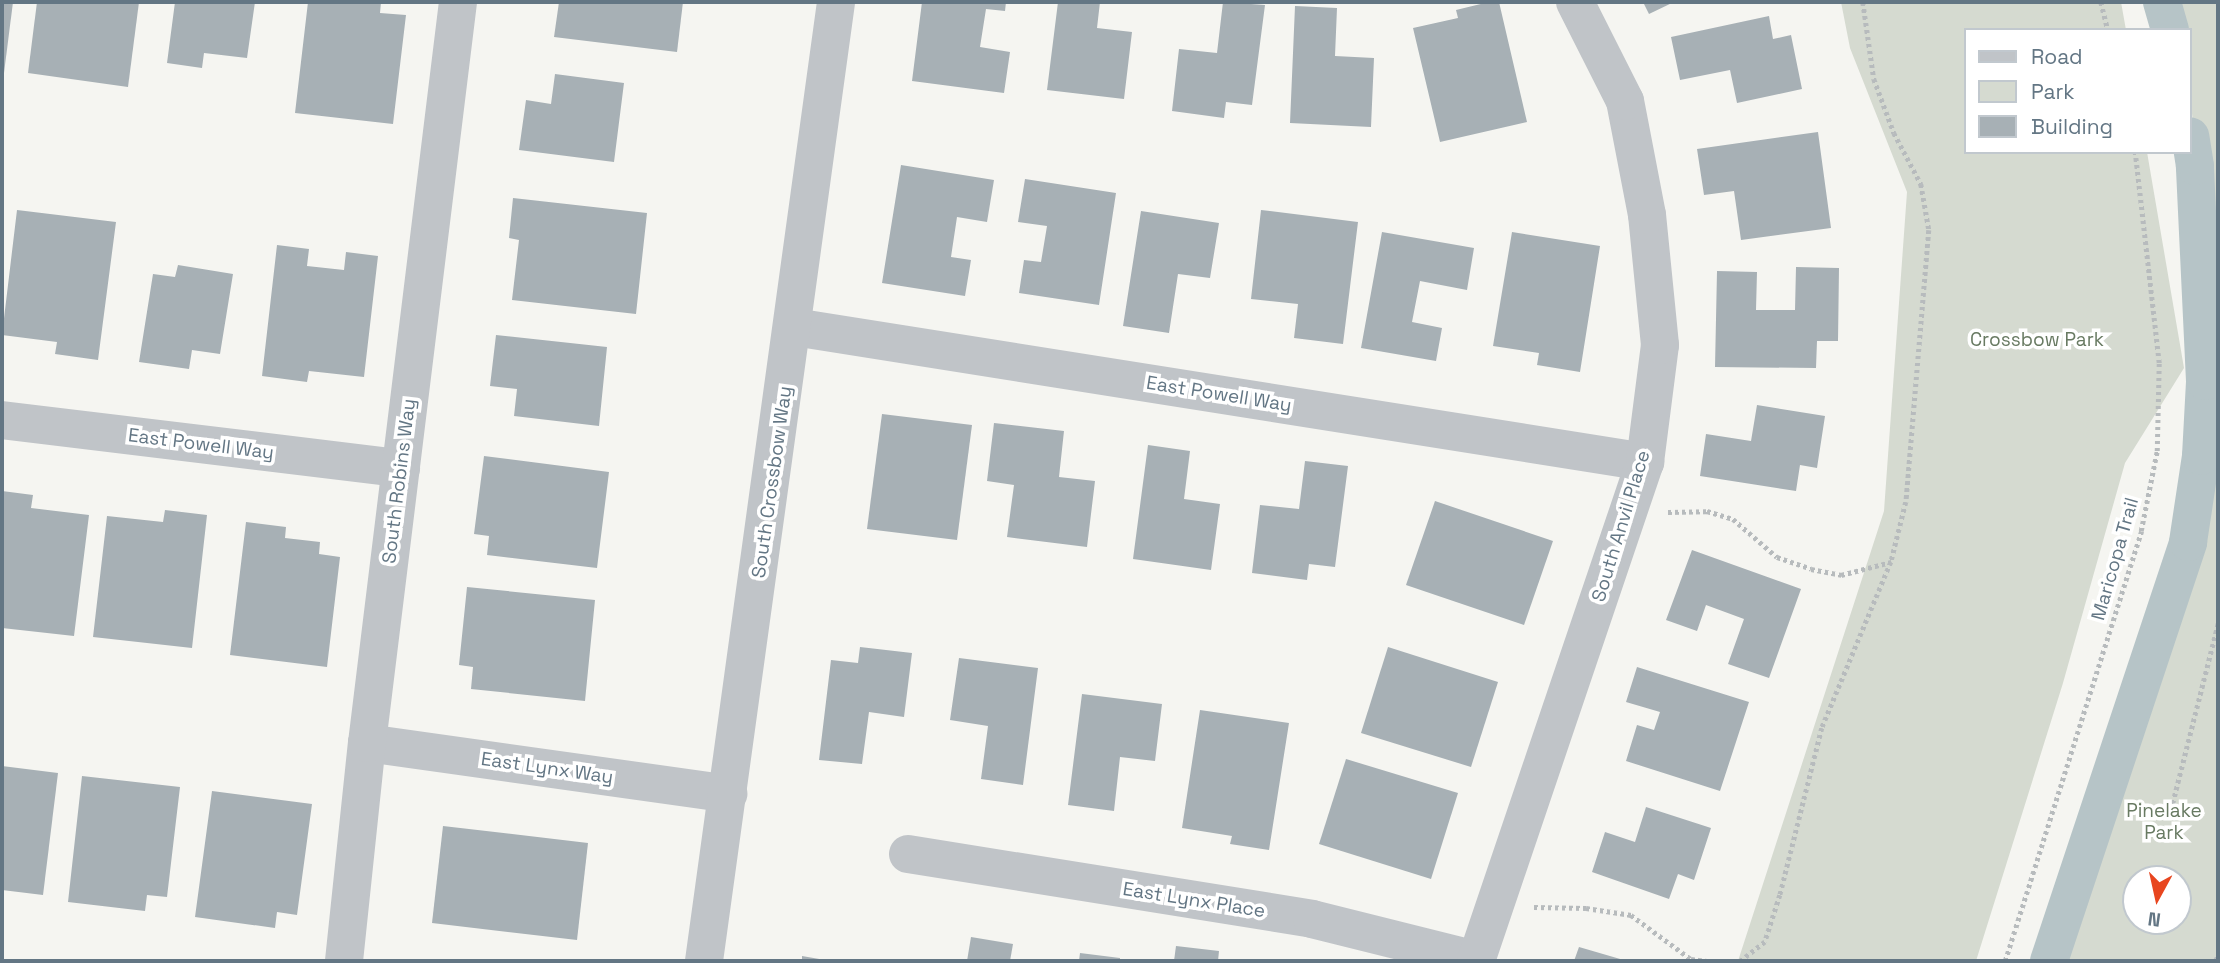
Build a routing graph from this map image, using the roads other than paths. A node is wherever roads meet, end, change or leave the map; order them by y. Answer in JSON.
{"nodes":[{"id":1,"x":458,"y":2,"type":"edge"},
{"id":2,"x":836,"y":2,"type":"edge"},
{"id":3,"x":1575,"y":2,"type":"edge"},
{"id":4,"x":794,"y":327,"type":"junction"},
{"id":5,"x":2,"y":420,"type":"edge"},
{"id":6,"x":1645,"y":462,"type":"junction"},
{"id":7,"x":401,"y":468,"type":"junction"},
{"id":8,"x":367,"y":743,"type":"junction"},
{"id":9,"x":728,"y":794,"type":"junction"},
{"id":10,"x":908,"y":854,"type":"dead end"},
{"id":11,"x":1476,"y":960,"type":"edge"},
{"id":12,"x":344,"y":961,"type":"edge"},
{"id":13,"x":704,"y":961,"type":"edge"}],
"edges":[{"from":1,"to":7,"type":"street","name":"South Robins Way"},
{"from":2,"to":4,"type":"street","name":"South Crossbow Way"},
{"from":3,"to":6,"type":"street","name":"South Anvil Place"},
{"from":4,"to":6,"type":"street","name":"East Powell Way"},
{"from":4,"to":9,"type":"street","name":"South Crossbow Way"},
{"from":5,"to":7,"type":"street","name":"East Powell Way"},
{"from":6,"to":11,"type":"street","name":"South Anvil Place"},
{"from":7,"to":8,"type":"street","name":"South Robins Way"},
{"from":8,"to":9,"type":"street","name":"East Lynx Way"},
{"from":8,"to":12,"type":"street","name":"South Robins Way"},
{"from":9,"to":13,"type":"street","name":"South Crossbow Way"},
{"from":10,"to":11,"type":"street","name":"East Lynx Place"}]}
